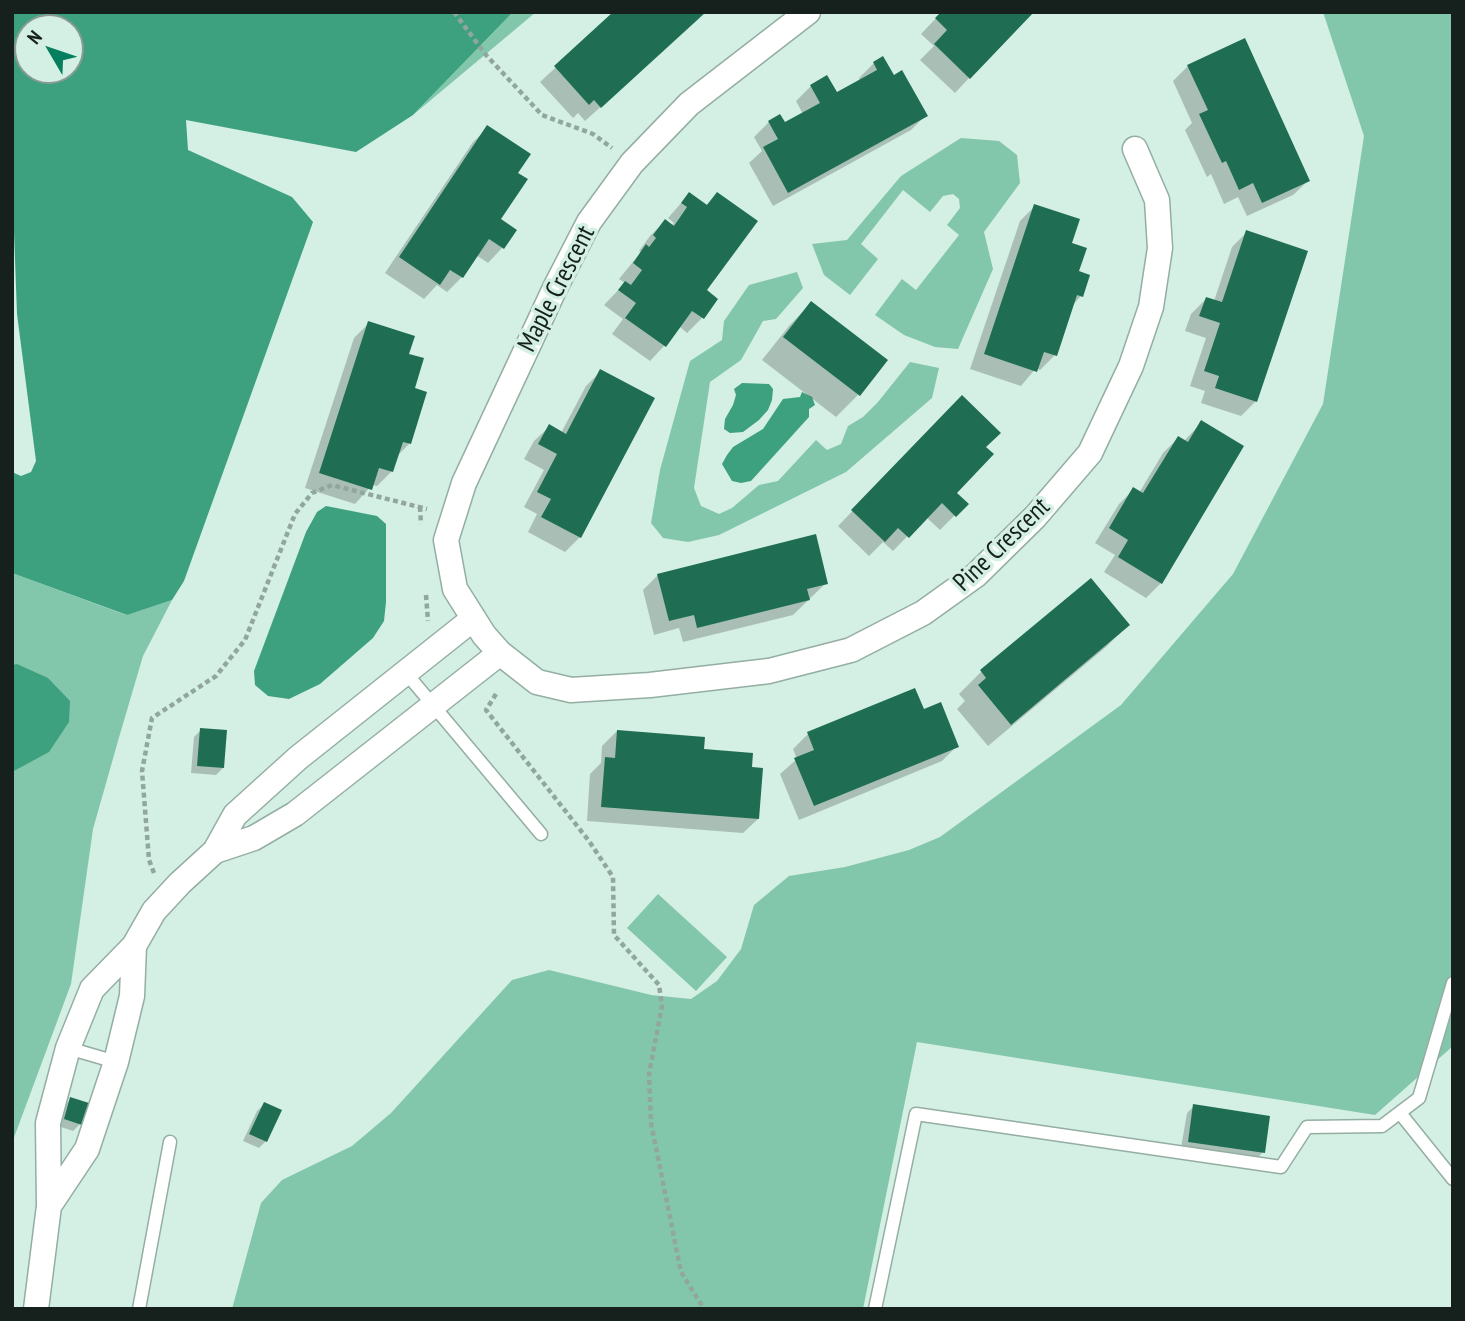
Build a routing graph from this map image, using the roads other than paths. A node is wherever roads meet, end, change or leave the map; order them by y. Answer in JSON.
{"nodes":[{"id":1,"x":808,"y":12,"type":"edge"},
{"id":2,"x":1135,"y":149,"type":"dead end"},
{"id":3,"x":492,"y":642,"type":"junction"},
{"id":4,"x":405,"y":673,"type":"junction"},
{"id":5,"x":433,"y":705,"type":"junction"},
{"id":6,"x":541,"y":834,"type":"dead end"},
{"id":7,"x":215,"y":851,"type":"junction"},
{"id":8,"x":134,"y":946,"type":"junction"},
{"id":9,"x":1453,"y":984,"type":"edge"},
{"id":10,"x":68,"y":1048,"type":"junction"},
{"id":11,"x":116,"y":1062,"type":"junction"},
{"id":12,"x":1400,"y":1113,"type":"junction"},
{"id":13,"x":170,"y":1142,"type":"dead end"},
{"id":14,"x":1453,"y":1179,"type":"edge"},
{"id":15,"x":49,"y":1206,"type":"junction"},
{"id":16,"x":36,"y":1309,"type":"edge"},
{"id":17,"x":139,"y":1309,"type":"edge"},
{"id":18,"x":875,"y":1309,"type":"edge"}],
"edges":[{"from":1,"to":3,"type":"street","name":"Maple Crescent"},
{"from":2,"to":3,"type":"street","name":"Pine Crescent"},
{"from":3,"to":4,"type":"street"},
{"from":3,"to":5,"type":"street"},
{"from":4,"to":5,"type":"lane"},
{"from":4,"to":7,"type":"street"},
{"from":5,"to":6,"type":"lane"},
{"from":5,"to":7,"type":"street"},
{"from":7,"to":8,"type":"street"},
{"from":8,"to":10,"type":"street"},
{"from":8,"to":11,"type":"street"},
{"from":9,"to":12,"type":"lane"},
{"from":10,"to":11,"type":"lane"},
{"from":10,"to":15,"type":"street"},
{"from":11,"to":15,"type":"street"},
{"from":12,"to":14,"type":"lane"},
{"from":12,"to":18,"type":"lane"},
{"from":13,"to":17,"type":"lane"},
{"from":15,"to":16,"type":"street"}]}
